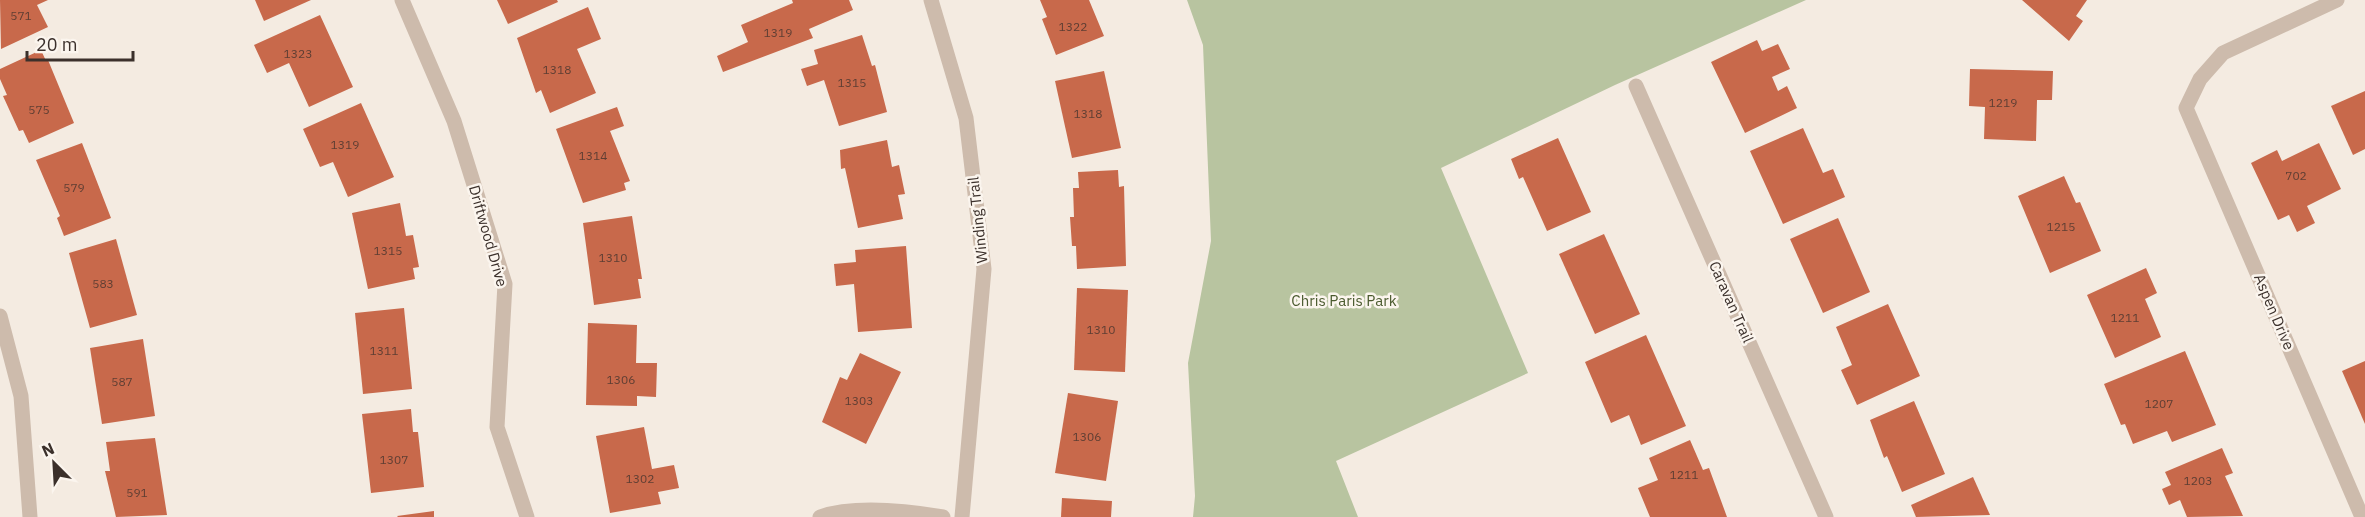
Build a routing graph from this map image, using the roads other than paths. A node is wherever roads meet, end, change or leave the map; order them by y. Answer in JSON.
{"nodes":[{"id":1,"x":402,"y":0,"type":"edge"},
{"id":2,"x":932,"y":0,"type":"edge"},
{"id":3,"x":2337,"y":0,"type":"edge"},
{"id":4,"x":1636,"y":86,"type":"dead end"},
{"id":5,"x":0,"y":316,"type":"edge"},
{"id":6,"x":30,"y":517,"type":"edge"},
{"id":7,"x":527,"y":517,"type":"edge"},
{"id":8,"x":820,"y":517,"type":"edge"},
{"id":9,"x":943,"y":517,"type":"edge"},
{"id":10,"x":962,"y":517,"type":"edge"},
{"id":11,"x":1826,"y":517,"type":"edge"},
{"id":12,"x":2362,"y":517,"type":"edge"}],
"edges":[{"from":1,"to":7,"type":"street","name":"Driftwood Drive"},
{"from":2,"to":10,"type":"street","name":"Winding Trail"},
{"from":3,"to":12,"type":"street","name":"Aspen Drive"},
{"from":4,"to":11,"type":"street","name":"Caravan Trail"},
{"from":5,"to":6,"type":"street"},
{"from":8,"to":9,"type":"street"}]}
